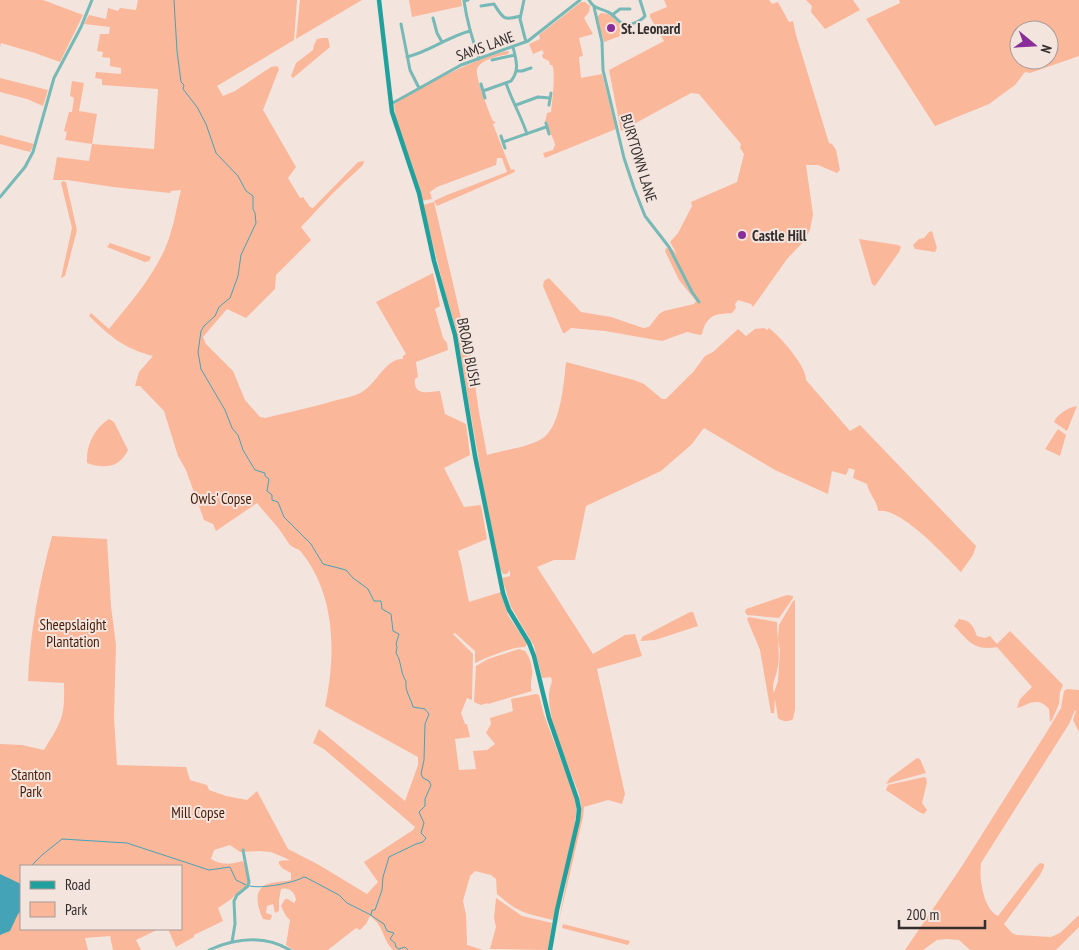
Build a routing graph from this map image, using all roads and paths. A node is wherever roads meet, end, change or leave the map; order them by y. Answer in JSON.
{"nodes":[{"id":1,"x":92,"y":0,"type":"edge"},
{"id":2,"x":379,"y":0,"type":"edge"},
{"id":3,"x":468,"y":0,"type":"edge"},
{"id":4,"x":524,"y":0,"type":"edge"},
{"id":5,"x":580,"y":0,"type":"edge"},
{"id":6,"x":588,"y":0,"type":"edge"},
{"id":7,"x":640,"y":0,"type":"edge"},
{"id":8,"x":481,"y":6,"type":"dead end"},
{"id":9,"x":594,"y":7,"type":"junction"},
{"id":10,"x":630,"y":9,"type":"dead end"},
{"id":11,"x":612,"y":15,"type":"junction"},
{"id":12,"x":520,"y":16,"type":"junction"},
{"id":13,"x":435,"y":21,"type":"dead end"},
{"id":14,"x":401,"y":24,"type":"dead end"},
{"id":15,"x":470,"y":31,"type":"junction"},
{"id":16,"x":442,"y":42,"type":"junction"},
{"id":17,"x":526,"y":42,"type":"junction"},
{"id":18,"x":513,"y":47,"type":"junction"},
{"id":19,"x":515,"y":55,"type":"junction"},
{"id":20,"x":407,"y":57,"type":"junction"},
{"id":21,"x":478,"y":58,"type":"junction"},
{"id":22,"x":494,"y":61,"type":"dead end"},
{"id":23,"x":530,"y":68,"type":"dead end"},
{"id":24,"x":517,"y":71,"type":"junction"},
{"id":25,"x":506,"y":83,"type":"junction"},
{"id":26,"x":481,"y":84,"type":"dead end"},
{"id":27,"x":419,"y":88,"type":"junction"},
{"id":28,"x":483,"y":91,"type":"junction"},
{"id":29,"x":551,"y":93,"type":"dead end"},
{"id":30,"x":485,"y":98,"type":"dead end"},
{"id":31,"x":550,"y":98,"type":"junction"},
{"id":32,"x":391,"y":104,"type":"junction"},
{"id":33,"x":516,"y":105,"type":"junction"},
{"id":34,"x":549,"y":105,"type":"dead end"},
{"id":35,"x":527,"y":134,"type":"junction"},
{"id":36,"x":549,"y":134,"type":"dead end"},
{"id":37,"x":501,"y":136,"type":"dead end"},
{"id":38,"x":503,"y":142,"type":"junction"},
{"id":39,"x":505,"y":148,"type":"dead end"},
{"id":40,"x":0,"y":197,"type":"edge"},
{"id":41,"x":699,"y":302,"type":"dead end"},
{"id":42,"x":243,"y":850,"type":"dead end"},
{"id":43,"x":232,"y":942,"type":"junction"},
{"id":44,"x":210,"y":950,"type":"edge"},
{"id":45,"x":290,"y":950,"type":"edge"},
{"id":46,"x":550,"y":950,"type":"edge"}],
"edges":[{"from":1,"to":40,"type":"street"},
{"from":2,"to":32,"type":"main road","name":"BROAD BUSH"},
{"from":3,"to":15,"type":"street"},
{"from":4,"to":12,"type":"street"},
{"from":5,"to":17,"type":"street","name":"SAMS LANE"},
{"from":6,"to":9,"type":"street"},
{"from":7,"to":11,"type":"street"},
{"from":8,"to":12,"type":"street"},
{"from":9,"to":11,"type":"street"},
{"from":9,"to":41,"type":"street","name":"BURYTOWN LANE"},
{"from":10,"to":11,"type":"street"},
{"from":12,"to":17,"type":"street"},
{"from":13,"to":16,"type":"street"},
{"from":14,"to":20,"type":"street"},
{"from":15,"to":16,"type":"street"},
{"from":15,"to":21,"type":"street"},
{"from":16,"to":20,"type":"street"},
{"from":17,"to":18,"type":"street","name":"SAMS LANE"},
{"from":18,"to":19,"type":"street"},
{"from":18,"to":21,"type":"street","name":"SAMS LANE"},
{"from":19,"to":22,"type":"street"},
{"from":19,"to":24,"type":"street"},
{"from":20,"to":27,"type":"street"},
{"from":21,"to":27,"type":"street","name":"SAMS LANE"},
{"from":23,"to":24,"type":"street"},
{"from":24,"to":25,"type":"street"},
{"from":25,"to":28,"type":"street"},
{"from":25,"to":33,"type":"street"},
{"from":26,"to":28,"type":"street"},
{"from":27,"to":32,"type":"street","name":"SAMS LANE"},
{"from":28,"to":30,"type":"street"},
{"from":29,"to":31,"type":"street"},
{"from":31,"to":33,"type":"street"},
{"from":31,"to":34,"type":"street"},
{"from":32,"to":46,"type":"main road","name":"BROAD BUSH"},
{"from":33,"to":35,"type":"street"},
{"from":35,"to":36,"type":"street"},
{"from":35,"to":38,"type":"street"},
{"from":37,"to":38,"type":"street"},
{"from":38,"to":39,"type":"street"},
{"from":42,"to":43,"type":"street"},
{"from":43,"to":44,"type":"street"},
{"from":43,"to":45,"type":"street"}]}
